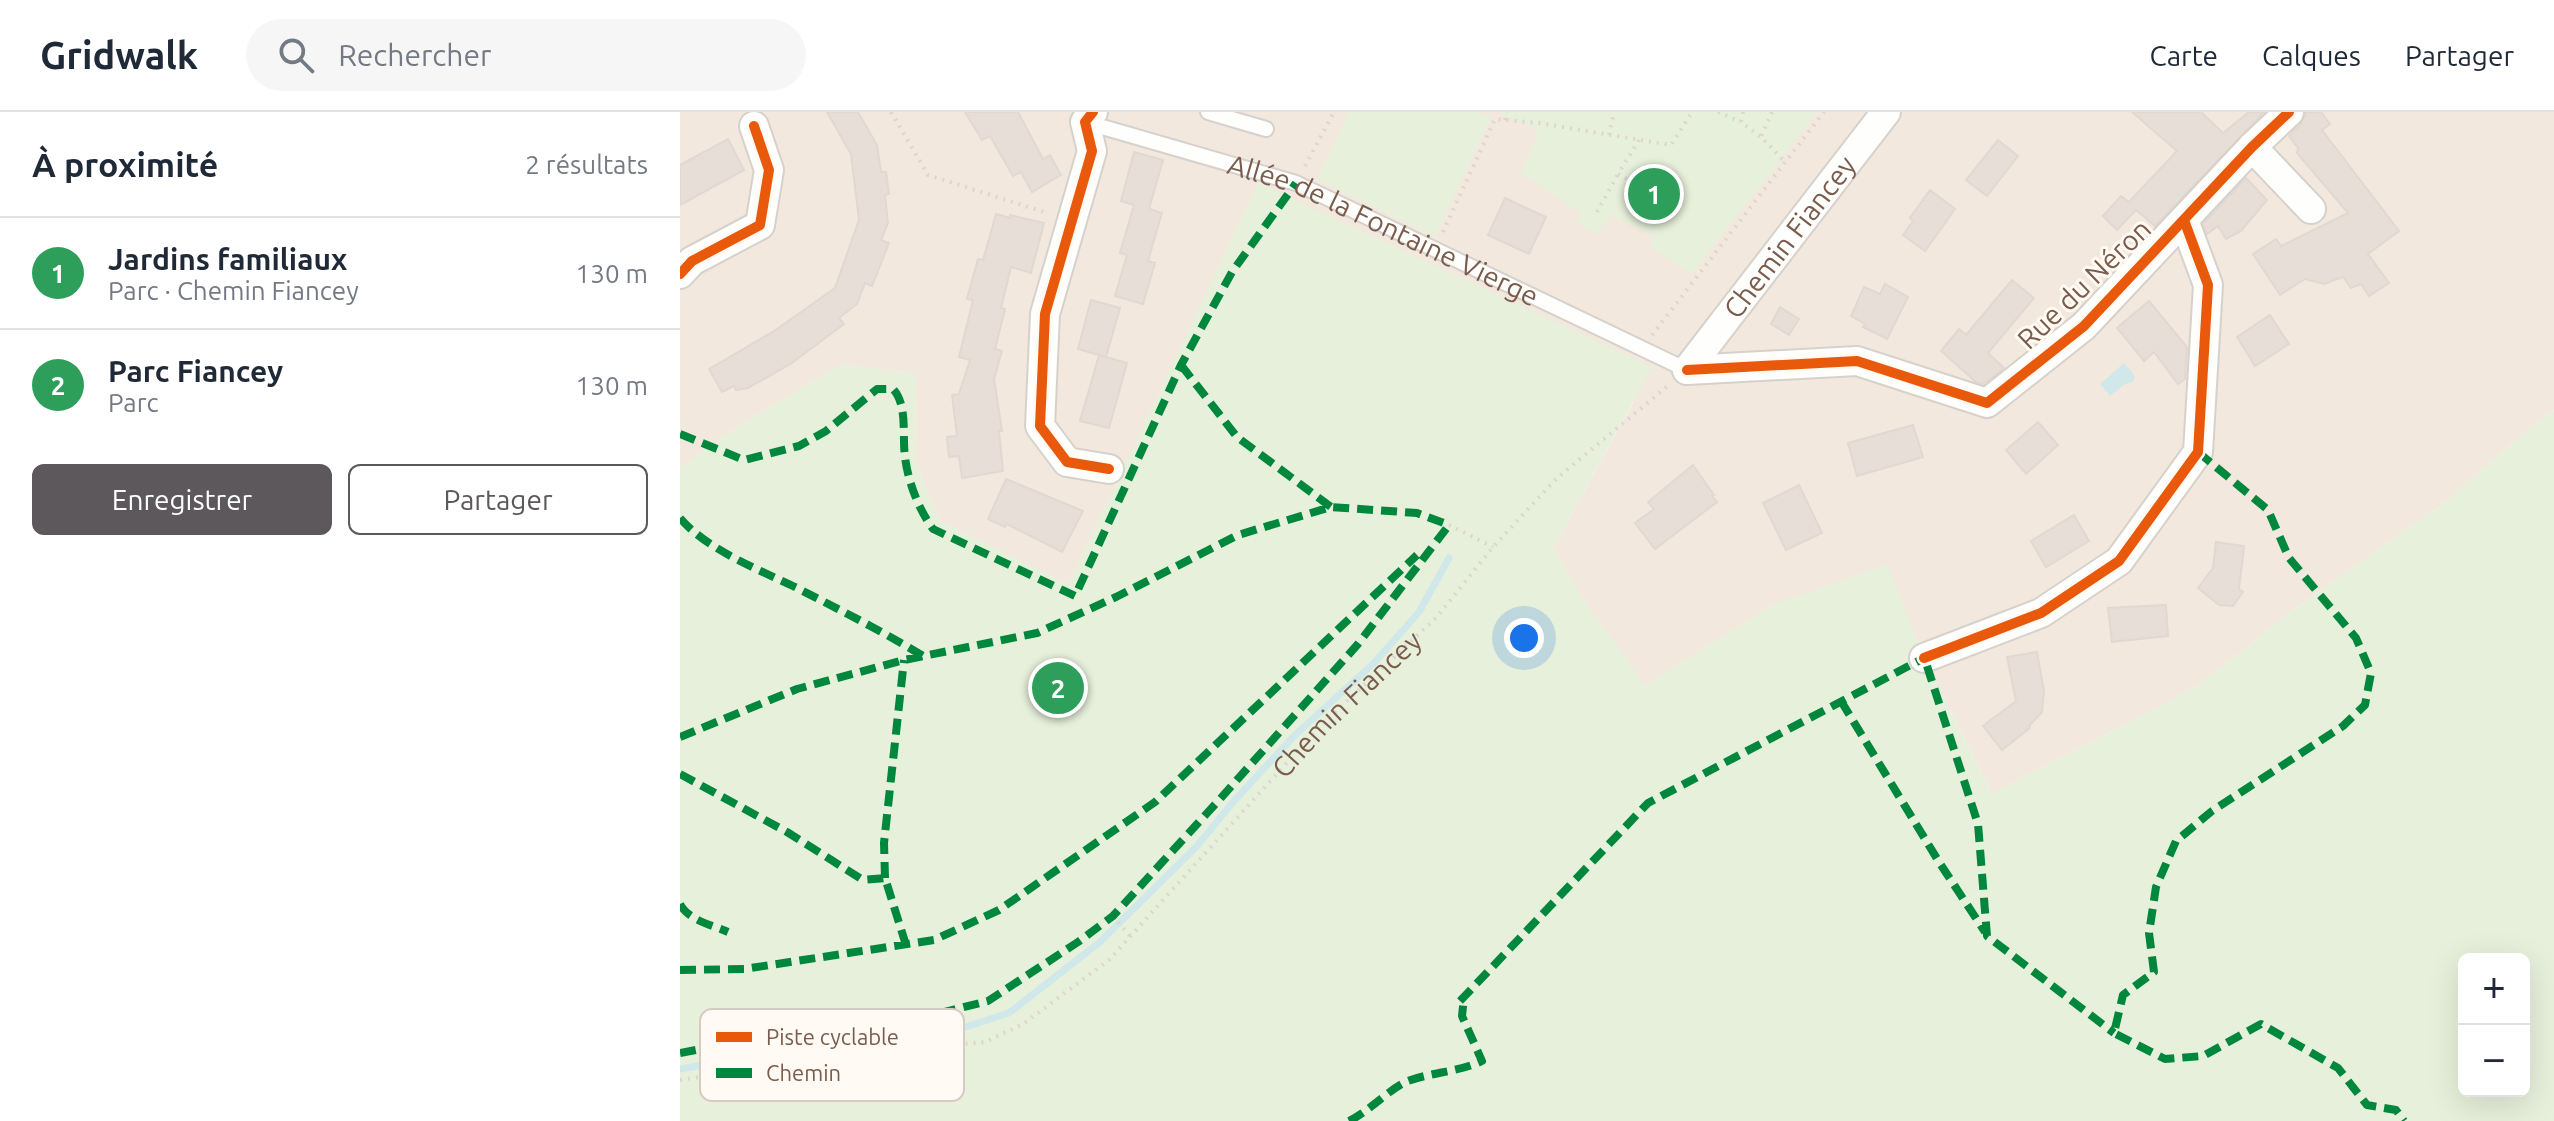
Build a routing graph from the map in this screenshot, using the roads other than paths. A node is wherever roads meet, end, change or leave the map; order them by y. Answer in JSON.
{"nodes":[{"id":1,"x":1208,"y":112,"type":"edge"},
{"id":2,"x":1886,"y":112,"type":"edge"},
{"id":3,"x":2289,"y":112,"type":"edge"},
{"id":4,"x":1083,"y":115,"type":"edge"},
{"id":5,"x":754,"y":126,"type":"dead end"},
{"id":6,"x":1266,"y":129,"type":"dead end"},
{"id":7,"x":2252,"y":147,"type":"junction"},
{"id":8,"x":2311,"y":209,"type":"dead end"},
{"id":9,"x":2184,"y":220,"type":"junction"},
{"id":10,"x":680,"y":274,"type":"edge"},
{"id":11,"x":1687,"y":370,"type":"junction"},
{"id":12,"x":1109,"y":469,"type":"dead end"},
{"id":13,"x":1924,"y":658,"type":"dead end"}],
"edges":[{"from":1,"to":6,"type":"lane"},
{"from":2,"to":11,"type":"street","name":"Chemin Fiancey"},
{"from":3,"to":7,"type":"street","name":"Rue du Néron"},
{"from":4,"to":11,"type":"lane","name":"Allée de la Fontaine Vierge"},
{"from":4,"to":12,"type":"street"},
{"from":5,"to":10,"type":"street"},
{"from":7,"to":8,"type":"street"},
{"from":7,"to":9,"type":"street","name":"Rue du Néron"},
{"from":9,"to":11,"type":"street","name":"Rue du Néron"},
{"from":9,"to":13,"type":"street"}]}
